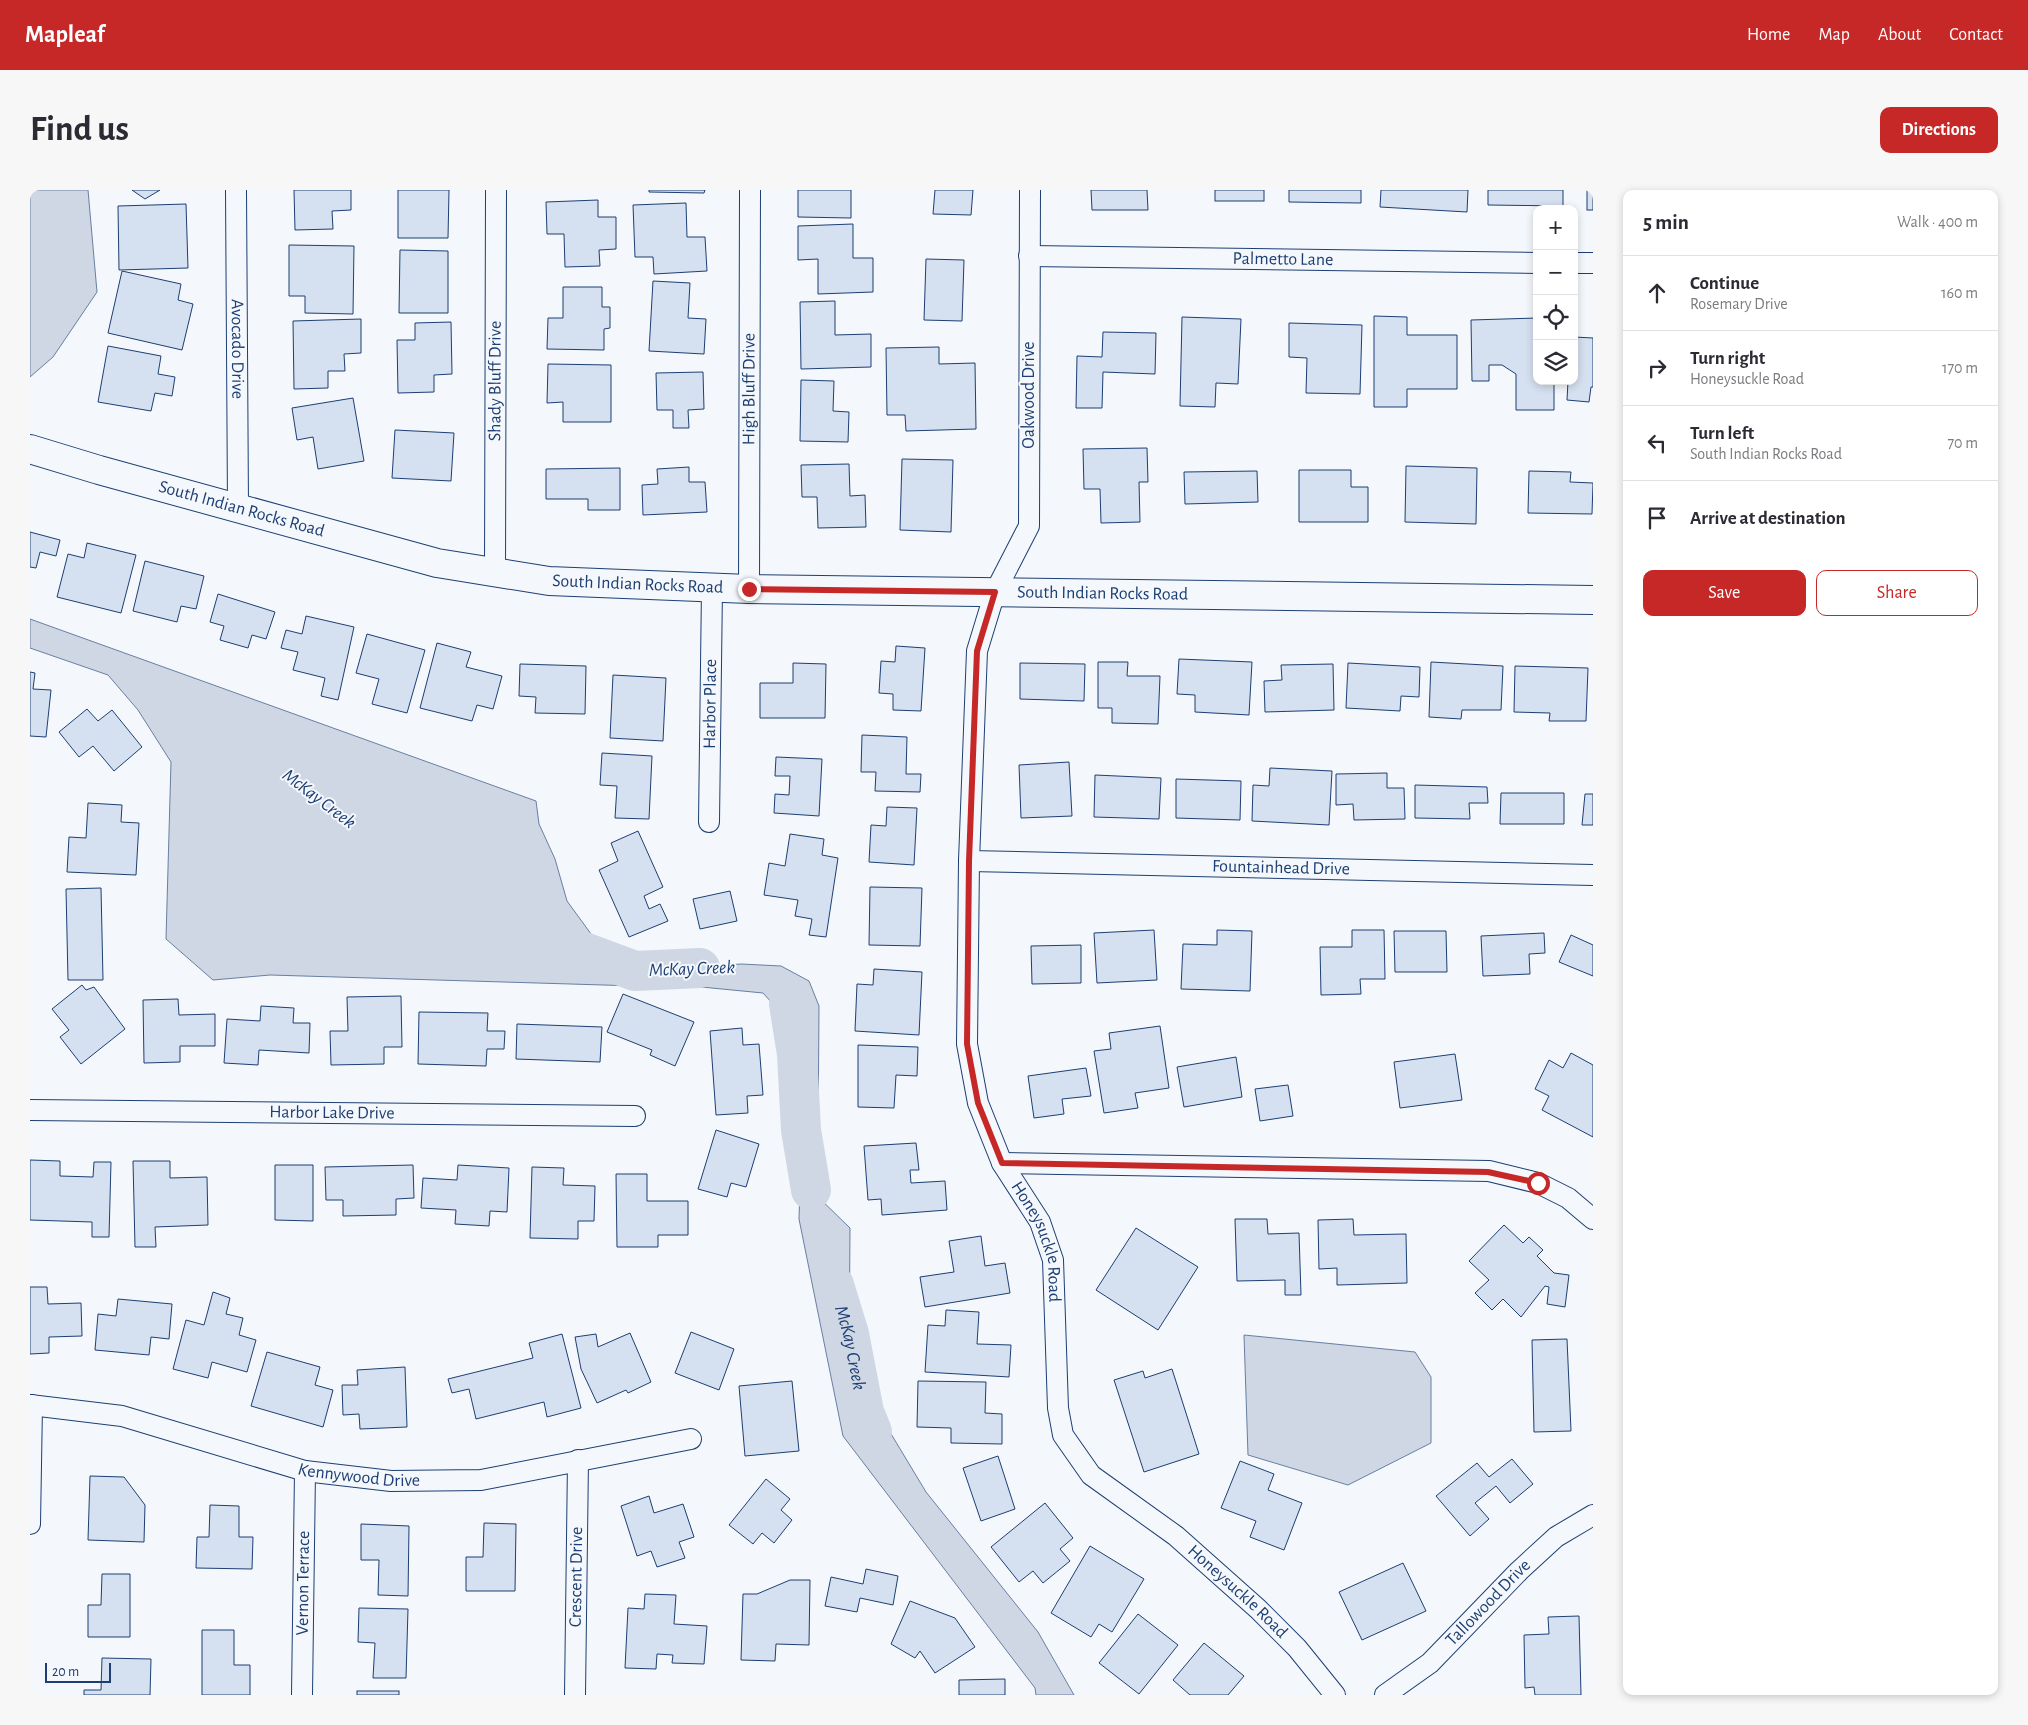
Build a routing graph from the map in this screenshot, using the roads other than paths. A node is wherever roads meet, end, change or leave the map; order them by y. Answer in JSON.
{"nodes":[{"id":1,"x":236,"y":190,"type":"edge"},
{"id":2,"x":496,"y":190,"type":"edge"},
{"id":3,"x":750,"y":190,"type":"edge"},
{"id":4,"x":1030,"y":190,"type":"edge"},
{"id":5,"x":1029,"y":256,"type":"junction"},
{"id":6,"x":1533,"y":262,"type":"edge"},
{"id":7,"x":1578,"y":263,"type":"edge"},
{"id":8,"x":1593,"y":263,"type":"edge"},
{"id":9,"x":30,"y":449,"type":"edge"},
{"id":10,"x":238,"y":507,"type":"junction"},
{"id":11,"x":495,"y":572,"type":"junction"},
{"id":12,"x":712,"y":587,"type":"junction"},
{"id":13,"x":749,"y":589,"type":"junction"},
{"id":14,"x":995,"y":592,"type":"junction"},
{"id":15,"x":1593,"y":600,"type":"edge"},
{"id":16,"x":709,"y":822,"type":"dead end"},
{"id":17,"x":969,"y":861,"type":"junction"},
{"id":18,"x":1593,"y":875,"type":"edge"},
{"id":19,"x":30,"y":1110,"type":"edge"},
{"id":20,"x":635,"y":1116,"type":"dead end"},
{"id":21,"x":1002,"y":1163,"type":"junction"},
{"id":22,"x":1593,"y":1219,"type":"edge"},
{"id":23,"x":31,"y":1405,"type":"edge"},
{"id":24,"x":691,"y":1439,"type":"dead end"},
{"id":25,"x":578,"y":1460,"type":"junction"},
{"id":26,"x":305,"y":1471,"type":"junction"},
{"id":27,"x":1593,"y":1515,"type":"edge"},
{"id":28,"x":30,"y":1524,"type":"edge"},
{"id":29,"x":302,"y":1695,"type":"edge"},
{"id":30,"x":575,"y":1695,"type":"edge"},
{"id":31,"x":1335,"y":1695,"type":"edge"},
{"id":32,"x":1385,"y":1695,"type":"edge"}],
"edges":[{"from":1,"to":10,"type":"street","name":"Avocado Drive"},
{"from":2,"to":11,"type":"street","name":"Shady Bluff Drive"},
{"from":3,"to":13,"type":"street","name":"High Bluff Drive"},
{"from":4,"to":5,"type":"street","name":"Oakwood Drive"},
{"from":5,"to":6,"type":"street","name":"Palmetto Lane"},
{"from":5,"to":14,"type":"street","name":"Oakwood Drive"},
{"from":7,"to":8,"type":"street"},
{"from":9,"to":10,"type":"street","name":"South Indian Rocks Road"},
{"from":10,"to":11,"type":"street","name":"South Indian Rocks Road"},
{"from":11,"to":12,"type":"street","name":"South Indian Rocks Road"},
{"from":12,"to":13,"type":"street","name":"South Indian Rocks Road"},
{"from":12,"to":16,"type":"street","name":"Harbor Place"},
{"from":13,"to":14,"type":"street","name":"South Indian Rocks Road"},
{"from":14,"to":15,"type":"street","name":"South Indian Rocks Road"},
{"from":14,"to":17,"type":"street","name":"Honeysuckle Road"},
{"from":17,"to":18,"type":"street","name":"Fountainhead Drive"},
{"from":17,"to":21,"type":"street","name":"Honeysuckle Road"},
{"from":19,"to":20,"type":"street","name":"Harbor Lake Drive"},
{"from":21,"to":22,"type":"street"},
{"from":21,"to":31,"type":"street","name":"Honeysuckle Road"},
{"from":23,"to":26,"type":"street","name":"Kennywood Drive"},
{"from":23,"to":28,"type":"street"},
{"from":24,"to":25,"type":"street","name":"Kennywood Drive"},
{"from":25,"to":26,"type":"street","name":"Kennywood Drive"},
{"from":25,"to":30,"type":"street","name":"Crescent Drive"},
{"from":26,"to":29,"type":"street","name":"Vernon Terrace"},
{"from":27,"to":32,"type":"street","name":"Tallowood Drive"}]}
